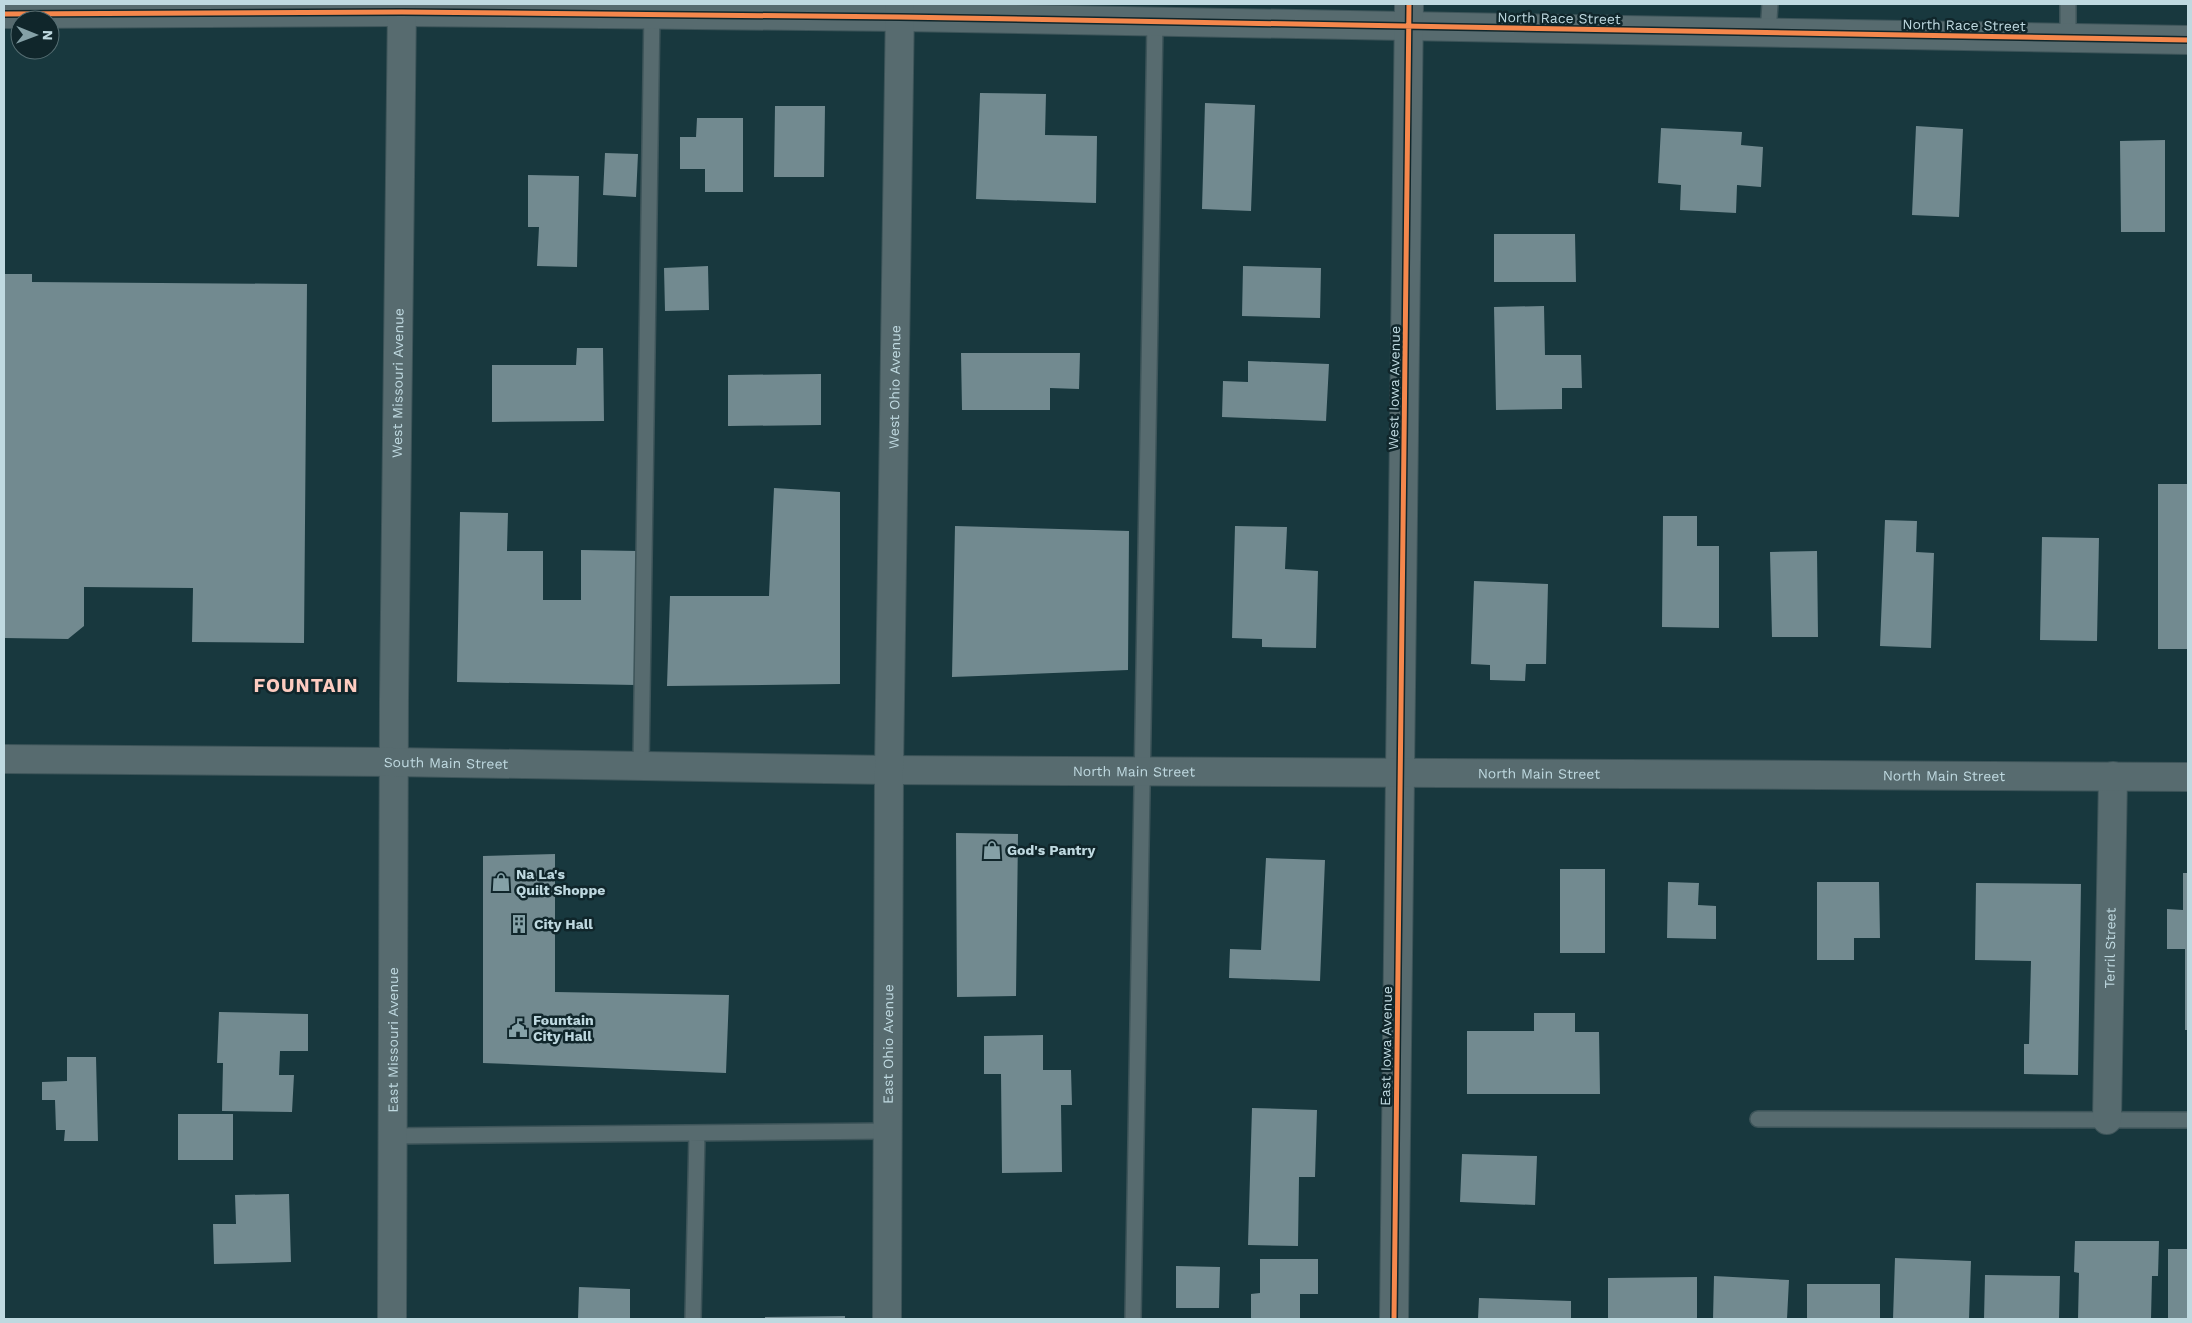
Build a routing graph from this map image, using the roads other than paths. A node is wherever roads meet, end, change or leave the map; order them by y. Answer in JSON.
{"nodes":[{"id":1,"x":1770,"y":4,"type":"edge"},
{"id":2,"x":2068,"y":4,"type":"edge"},
{"id":3,"x":402,"y":8,"type":"edge"},
{"id":4,"x":57,"y":9,"type":"edge"},
{"id":5,"x":652,"y":9,"type":"edge"},
{"id":6,"x":900,"y":10,"type":"edge"},
{"id":7,"x":4,"y":14,"type":"edge"},
{"id":8,"x":1409,"y":15,"type":"edge"},
{"id":9,"x":1155,"y":21,"type":"junction"},
{"id":10,"x":1768,"y":33,"type":"junction"},
{"id":11,"x":2068,"y":38,"type":"junction"},
{"id":12,"x":2188,"y":40,"type":"edge"},
{"id":13,"x":4,"y":758,"type":"edge"},
{"id":14,"x":393,"y":762,"type":"junction"},
{"id":15,"x":640,"y":766,"type":"junction"},
{"id":16,"x":889,"y":770,"type":"junction"},
{"id":17,"x":1143,"y":771,"type":"junction"},
{"id":18,"x":1400,"y":773,"type":"junction"},
{"id":19,"x":2113,"y":776,"type":"junction"},
{"id":20,"x":2188,"y":777,"type":"edge"},
{"id":21,"x":1758,"y":1119,"type":"dead end"},
{"id":22,"x":2107,"y":1120,"type":"junction"},
{"id":23,"x":2188,"y":1120,"type":"edge"},
{"id":24,"x":888,"y":1131,"type":"junction"},
{"id":25,"x":697,"y":1133,"type":"junction"},
{"id":26,"x":392,"y":1136,"type":"junction"},
{"id":27,"x":392,"y":1319,"type":"edge"},
{"id":28,"x":693,"y":1319,"type":"edge"},
{"id":29,"x":887,"y":1319,"type":"edge"},
{"id":30,"x":1133,"y":1319,"type":"edge"},
{"id":31,"x":1394,"y":1319,"type":"edge"}],
"edges":[{"from":1,"to":10,"type":"lane"},
{"from":2,"to":11,"type":"lane"},
{"from":3,"to":4,"type":"street","name":"North Race Street"},
{"from":3,"to":5,"type":"street","name":"North Race Street"},
{"from":3,"to":14,"type":"street","name":"West Missouri Avenue"},
{"from":4,"to":7,"type":"street","name":"North Race Street"},
{"from":5,"to":6,"type":"street","name":"North Race Street"},
{"from":5,"to":15,"type":"lane"},
{"from":6,"to":9,"type":"street","name":"North Race Street"},
{"from":6,"to":16,"type":"street","name":"West Ohio Avenue"},
{"from":8,"to":9,"type":"street","name":"North Race Street"},
{"from":8,"to":10,"type":"street","name":"North Race Street"},
{"from":8,"to":18,"type":"street","name":"West Iowa Avenue"},
{"from":9,"to":17,"type":"lane"},
{"from":10,"to":11,"type":"street","name":"North Race Street"},
{"from":11,"to":12,"type":"street","name":"North Race Street"},
{"from":13,"to":14,"type":"street","name":"South Main Street"},
{"from":14,"to":15,"type":"street","name":"South Main Street"},
{"from":14,"to":26,"type":"street","name":"East Missouri Avenue"},
{"from":15,"to":16,"type":"street","name":"South Main Street"},
{"from":16,"to":17,"type":"street","name":"North Main Street"},
{"from":16,"to":24,"type":"street","name":"East Ohio Avenue"},
{"from":17,"to":18,"type":"street","name":"North Main Street"},
{"from":17,"to":30,"type":"lane"},
{"from":18,"to":19,"type":"street","name":"North Main Street"},
{"from":18,"to":31,"type":"street","name":"East Iowa Avenue"},
{"from":19,"to":20,"type":"street","name":"North Main Street"},
{"from":19,"to":22,"type":"street","name":"Terril Street"},
{"from":21,"to":22,"type":"lane"},
{"from":22,"to":23,"type":"lane"},
{"from":24,"to":25,"type":"lane"},
{"from":24,"to":29,"type":"street","name":"East Ohio Avenue"},
{"from":25,"to":26,"type":"lane"},
{"from":25,"to":28,"type":"lane"},
{"from":26,"to":27,"type":"street","name":"East Missouri Avenue"}]}
